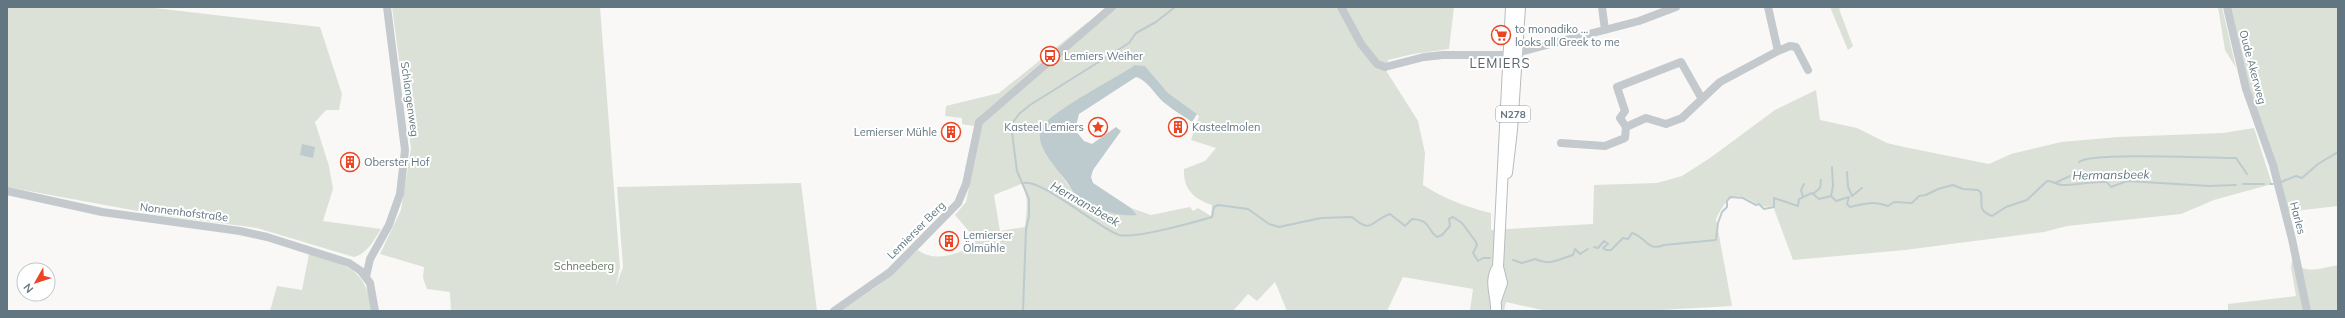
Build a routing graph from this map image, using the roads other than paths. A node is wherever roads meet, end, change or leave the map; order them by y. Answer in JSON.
{"nodes":[{"id":1,"x":387,"y":7,"type":"edge"},
{"id":2,"x":1112,"y":7,"type":"edge"},
{"id":3,"x":1341,"y":7,"type":"edge"},
{"id":4,"x":1511,"y":7,"type":"edge"},
{"id":5,"x":1520,"y":7,"type":"edge"},
{"id":6,"x":1602,"y":7,"type":"edge"},
{"id":7,"x":1676,"y":7,"type":"edge"},
{"id":8,"x":1768,"y":7,"type":"edge"},
{"id":9,"x":2227,"y":7,"type":"edge"},
{"id":10,"x":1605,"y":30,"type":"junction"},
{"id":11,"x":1778,"y":51,"type":"junction"},
{"id":12,"x":1512,"y":54,"type":"junction"},
{"id":13,"x":1808,"y":70,"type":"dead end"},
{"id":14,"x":1702,"y":99,"type":"junction"},
{"id":15,"x":1626,"y":127,"type":"junction"},
{"id":16,"x":2262,"y":132,"type":"joint"},
{"id":17,"x":1561,"y":143,"type":"dead end"},
{"id":18,"x":7,"y":191,"type":"edge"},
{"id":19,"x":370,"y":259,"type":"junction"},
{"id":20,"x":355,"y":267,"type":"junction"},
{"id":21,"x":366,"y":277,"type":"junction"},
{"id":22,"x":375,"y":311,"type":"edge"},
{"id":23,"x":834,"y":311,"type":"edge"},
{"id":24,"x":1496,"y":311,"type":"edge"},
{"id":25,"x":2307,"y":311,"type":"edge"}],
"edges":[{"from":1,"to":19,"type":"street","name":"Schlangenweg"},
{"from":2,"to":23,"type":"street","name":"Lemierser Berg"},
{"from":3,"to":12,"type":"street"},
{"from":4,"to":12,"type":"main road","number":"N278"},
{"from":5,"to":12,"type":"main road","number":"N278"},
{"from":6,"to":10,"type":"street"},
{"from":7,"to":10,"type":"street"},
{"from":8,"to":11,"type":"street"},
{"from":9,"to":16,"type":"street","name":"Oude Akerweg"},
{"from":10,"to":12,"type":"street"},
{"from":11,"to":13,"type":"street"},
{"from":11,"to":14,"type":"street"},
{"from":12,"to":24,"type":"main road","number":"N278"},
{"from":14,"to":15,"type":"street"},
{"from":14,"to":15,"type":"street"},
{"from":15,"to":17,"type":"street"},
{"from":16,"to":25,"type":"street","name":"Harles"},
{"from":18,"to":20,"type":"street","name":"Nonnenhofstraße"},
{"from":19,"to":20,"type":"street"},
{"from":19,"to":21,"type":"street","name":"Schlangenweg"},
{"from":20,"to":21,"type":"street","name":"Nonnenhofstraße"},
{"from":21,"to":22,"type":"street"}]}
